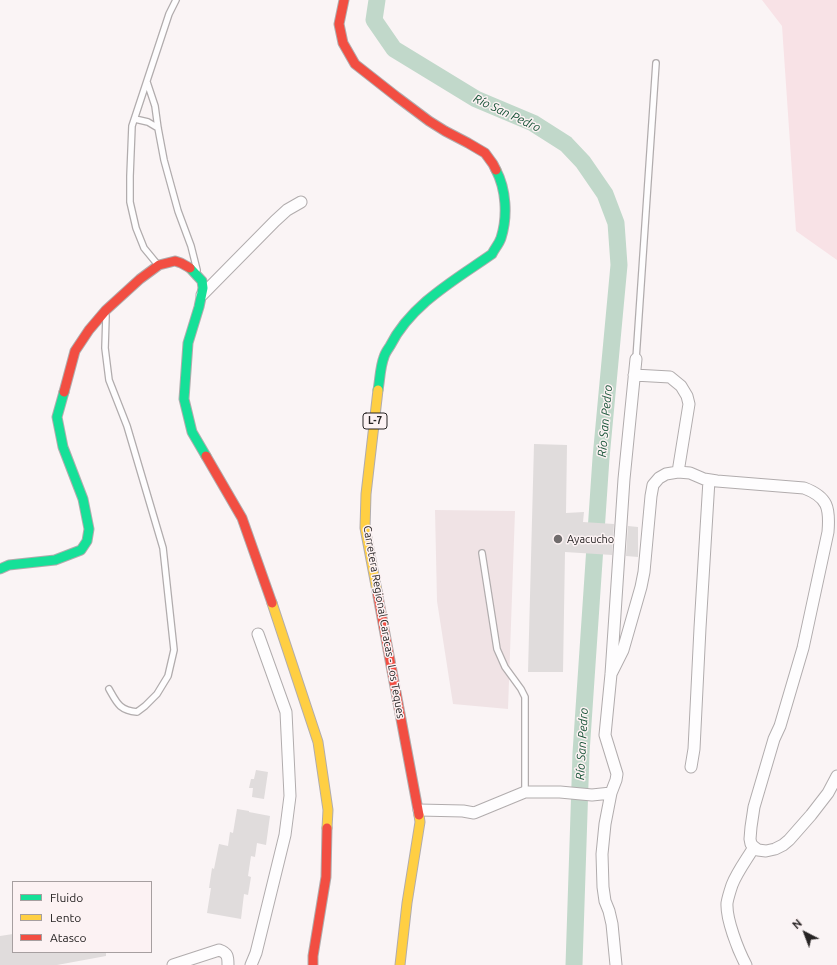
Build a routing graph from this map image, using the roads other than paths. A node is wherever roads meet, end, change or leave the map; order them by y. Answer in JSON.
{"nodes":[{"id":1,"x":176,"y":0,"type":"edge"},
{"id":2,"x":344,"y":0,"type":"edge"},
{"id":3,"x":656,"y":63,"type":"dead end"},
{"id":4,"x":147,"y":82,"type":"junction"},
{"id":5,"x":135,"y":119,"type":"junction"},
{"id":6,"x":158,"y":128,"type":"junction"},
{"id":7,"x":301,"y":202,"type":"dead end"},
{"id":8,"x":159,"y":265,"type":"junction"},
{"id":9,"x":198,"y":276,"type":"junction"},
{"id":10,"x":202,"y":295,"type":"junction"},
{"id":11,"x":106,"y":310,"type":"junction"},
{"id":12,"x":636,"y":359,"type":"joint"},
{"id":13,"x":634,"y":375,"type":"junction"},
{"id":14,"x":678,"y":472,"type":"junction"},
{"id":15,"x":709,"y":480,"type":"junction"},
{"id":16,"x":482,"y":553,"type":"dead end"},
{"id":17,"x":0,"y":570,"type":"edge"},
{"id":18,"x":258,"y":634,"type":"dead end"},
{"id":19,"x":611,"y":674,"type":"junction"},
{"id":20,"x":109,"y":689,"type":"dead end"},
{"id":21,"x":690,"y":767,"type":"dead end"},
{"id":22,"x":837,"y":776,"type":"edge"},
{"id":23,"x":525,"y":792,"type":"junction"},
{"id":24,"x":611,"y":792,"type":"junction"},
{"id":25,"x":419,"y":810,"type":"junction"},
{"id":26,"x":754,"y":847,"type":"junction"},
{"id":27,"x":173,"y":965,"type":"edge"},
{"id":28,"x":228,"y":965,"type":"edge"},
{"id":29,"x":251,"y":965,"type":"edge"},
{"id":30,"x":313,"y":965,"type":"edge"},
{"id":31,"x":400,"y":965,"type":"edge"},
{"id":32,"x":616,"y":965,"type":"edge"},
{"id":33,"x":746,"y":965,"type":"edge"}],
"edges":[{"from":1,"to":4,"type":"lane"},
{"from":2,"to":25,"type":"street","name":"Carretera Regional Caracas - Los Teques","number":"L-7"},
{"from":3,"to":12,"type":"lane"},
{"from":4,"to":5,"type":"lane"},
{"from":4,"to":6,"type":"lane"},
{"from":5,"to":6,"type":"lane"},
{"from":5,"to":8,"type":"lane"},
{"from":6,"to":9,"type":"lane"},
{"from":7,"to":10,"type":"street"},
{"from":8,"to":9,"type":"street"},
{"from":8,"to":11,"type":"street"},
{"from":9,"to":10,"type":"street"},
{"from":10,"to":30,"type":"street"},
{"from":11,"to":17,"type":"street"},
{"from":11,"to":20,"type":"lane"},
{"from":12,"to":13,"type":"street"},
{"from":13,"to":14,"type":"street"},
{"from":13,"to":19,"type":"street"},
{"from":14,"to":15,"type":"street"},
{"from":14,"to":19,"type":"street"},
{"from":15,"to":21,"type":"street"},
{"from":15,"to":26,"type":"street"},
{"from":16,"to":23,"type":"lane"},
{"from":18,"to":29,"type":"street"},
{"from":19,"to":24,"type":"street"},
{"from":22,"to":26,"type":"street"},
{"from":23,"to":24,"type":"street"},
{"from":23,"to":25,"type":"street"},
{"from":24,"to":32,"type":"street"},
{"from":25,"to":31,"type":"street","name":"Carretera Regional Caracas - Los Teques","number":"L-7"},
{"from":26,"to":33,"type":"street"},
{"from":27,"to":28,"type":"street"}]}
